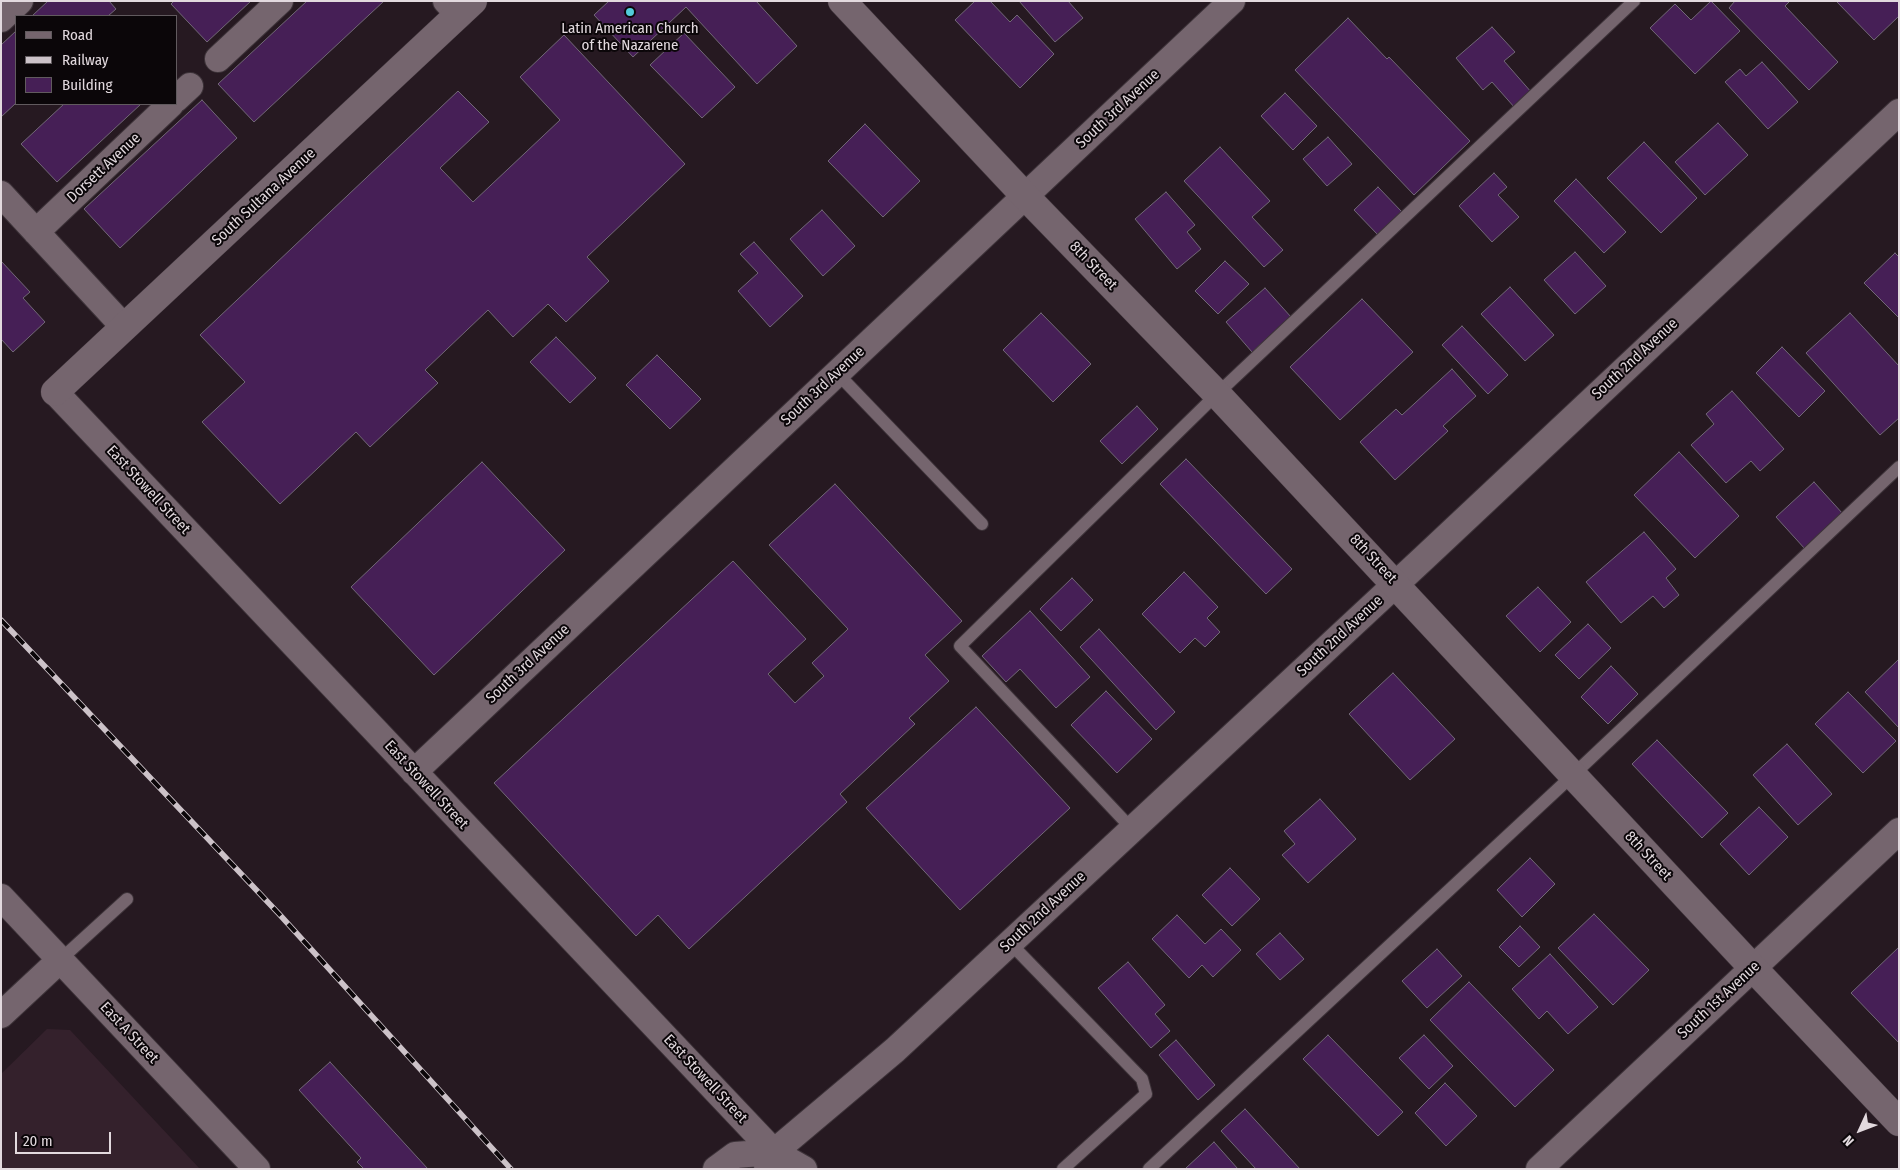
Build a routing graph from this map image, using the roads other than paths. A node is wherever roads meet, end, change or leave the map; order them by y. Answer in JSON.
{"nodes":[{"id":1,"x":20,"y":1,"type":"edge"},
{"id":2,"x":280,"y":1,"type":"edge"},
{"id":3,"x":1232,"y":1,"type":"edge"},
{"id":4,"x":1634,"y":1,"type":"edge"},
{"id":5,"x":459,"y":6,"type":"edge"},
{"id":6,"x":852,"y":7,"type":"edge"},
{"id":7,"x":1,"y":19,"type":"edge"},
{"id":8,"x":218,"y":59,"type":"dead end"},
{"id":9,"x":170,"y":105,"type":"edge"},
{"id":10,"x":1899,"y":112,"type":"edge"},
{"id":11,"x":1,"y":194,"type":"edge"},
{"id":12,"x":1025,"y":196,"type":"junction"},
{"id":13,"x":36,"y":232,"type":"junction"},
{"id":14,"x":124,"y":327,"type":"junction"},
{"id":15,"x":837,"y":373,"type":"junction"},
{"id":16,"x":55,"y":392,"type":"joint"},
{"id":17,"x":1218,"y":394,"type":"junction"},
{"id":18,"x":1899,"y":467,"type":"edge"},
{"id":19,"x":982,"y":524,"type":"dead end"},
{"id":20,"x":1396,"y":584,"type":"junction"},
{"id":21,"x":414,"y":772,"type":"junction"},
{"id":22,"x":1573,"y":775,"type":"junction"},
{"id":23,"x":1132,"y":829,"type":"junction"},
{"id":24,"x":1899,"y":831,"type":"edge"},
{"id":25,"x":1,"y":897,"type":"edge"},
{"id":26,"x":127,"y":899,"type":"dead end"},
{"id":27,"x":1010,"y":943,"type":"junction"},
{"id":28,"x":60,"y":960,"type":"junction"},
{"id":29,"x":1753,"y":968,"type":"junction"},
{"id":30,"x":1,"y":1014,"type":"edge"},
{"id":31,"x":1899,"y":1122,"type":"edge"},
{"id":32,"x":770,"y":1160,"type":"edge"},
{"id":33,"x":256,"y":1169,"type":"edge"},
{"id":34,"x":716,"y":1169,"type":"edge"},
{"id":35,"x":804,"y":1169,"type":"edge"},
{"id":36,"x":1063,"y":1169,"type":"edge"},
{"id":37,"x":1149,"y":1169,"type":"edge"},
{"id":38,"x":1539,"y":1169,"type":"edge"}],
"edges":[{"from":1,"to":7,"type":"street"},
{"from":2,"to":8,"type":"street"},
{"from":3,"to":12,"type":"street","name":"South 3rd Avenue"},
{"from":4,"to":17,"type":"lane"},
{"from":5,"to":14,"type":"street","name":"South Sultana Avenue"},
{"from":6,"to":12,"type":"street","name":"8th Street"},
{"from":9,"to":13,"type":"street","name":"Dorsett Avenue"},
{"from":10,"to":20,"type":"street","name":"South 2nd Avenue"},
{"from":11,"to":13,"type":"street"},
{"from":12,"to":15,"type":"street","name":"South 3rd Avenue"},
{"from":12,"to":17,"type":"street","name":"8th Street"},
{"from":13,"to":14,"type":"street"},
{"from":14,"to":16,"type":"street","name":"South Sultana Avenue"},
{"from":15,"to":19,"type":"lane"},
{"from":15,"to":21,"type":"street","name":"South 3rd Avenue"},
{"from":16,"to":21,"type":"street","name":"East Stowell Street"},
{"from":17,"to":20,"type":"street","name":"8th Street"},
{"from":17,"to":23,"type":"lane"},
{"from":18,"to":22,"type":"lane"},
{"from":20,"to":22,"type":"street","name":"8th Street"},
{"from":20,"to":23,"type":"street","name":"South 2nd Avenue"},
{"from":21,"to":32,"type":"street","name":"East Stowell Street"},
{"from":22,"to":29,"type":"street","name":"8th Street"},
{"from":22,"to":37,"type":"lane"},
{"from":23,"to":27,"type":"street","name":"South 2nd Avenue"},
{"from":24,"to":29,"type":"street","name":"South 1st Avenue"},
{"from":25,"to":28,"type":"street","name":"East A Street"},
{"from":26,"to":28,"type":"lane"},
{"from":27,"to":32,"type":"street","name":"South 2nd Avenue"},
{"from":27,"to":36,"type":"lane"},
{"from":28,"to":30,"type":"street"},
{"from":28,"to":33,"type":"street","name":"East A Street"},
{"from":29,"to":31,"type":"street","name":"8th Street"},
{"from":29,"to":38,"type":"street","name":"South 1st Avenue"},
{"from":32,"to":34,"type":"street"},
{"from":32,"to":35,"type":"street","name":"East Stowell Street"}]}
